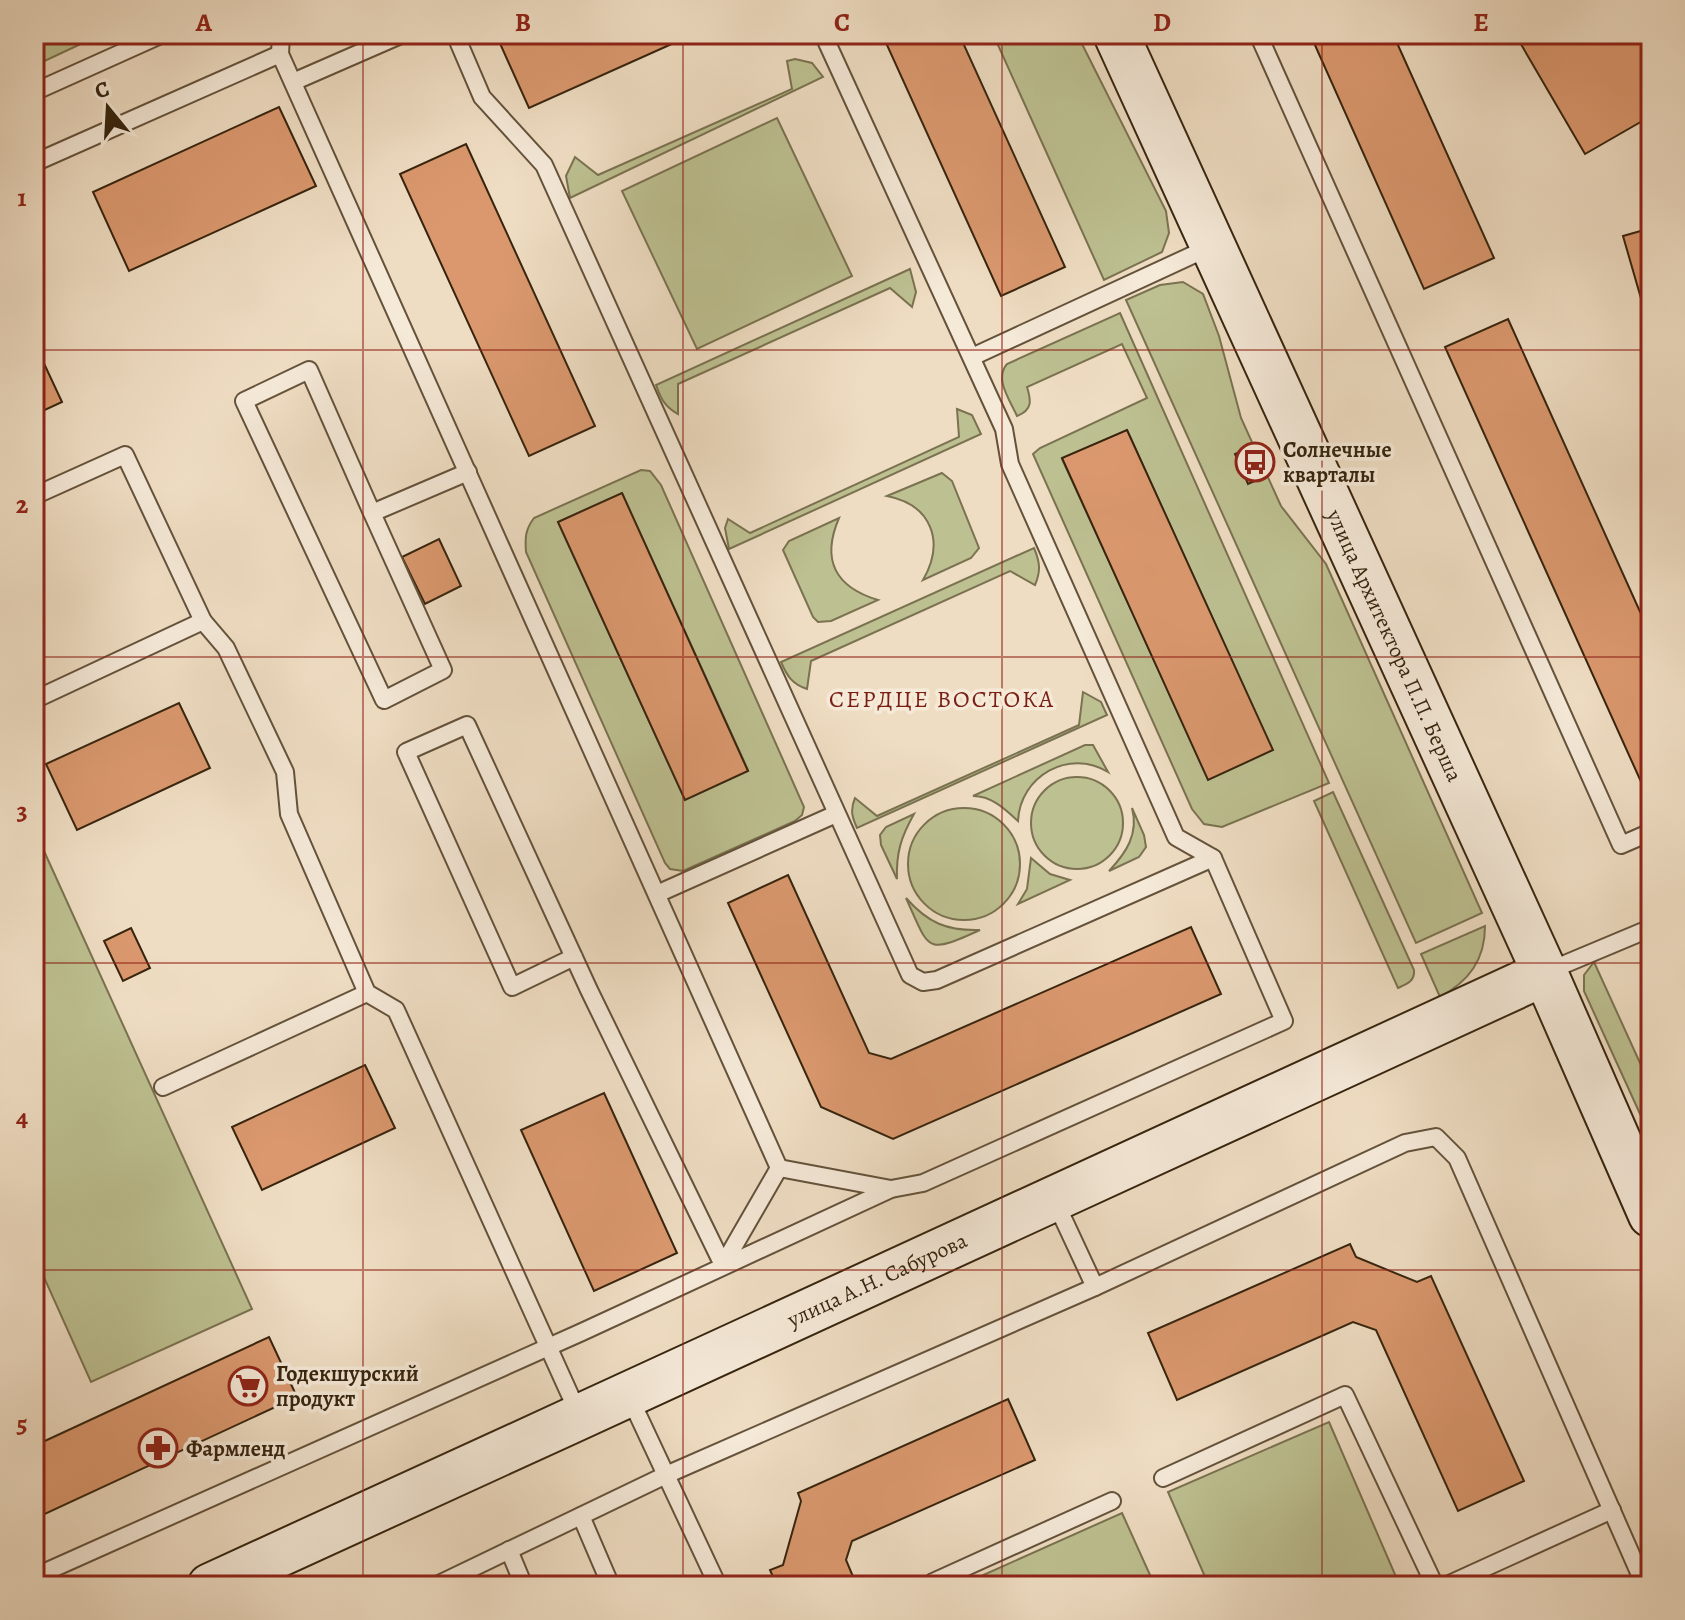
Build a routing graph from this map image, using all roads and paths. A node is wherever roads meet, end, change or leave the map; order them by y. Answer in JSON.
{"nodes":[{"id":1,"x":163,"y":34,"type":"edge"},
{"id":2,"x":281,"y":34,"type":"edge"},
{"id":3,"x":403,"y":34,"type":"edge"},
{"id":4,"x":455,"y":34,"type":"edge"},
{"id":5,"x":823,"y":34,"type":"edge"},
{"id":6,"x":1116,"y":34,"type":"edge"},
{"id":7,"x":1258,"y":34,"type":"edge"},
{"id":8,"x":280,"y":54,"type":"junction"},
{"id":9,"x":293,"y":82,"type":"junction"},
{"id":10,"x":34,"y":92,"type":"edge"},
{"id":11,"x":34,"y":163,"type":"edge"},
{"id":12,"x":1213,"y":246,"type":"junction"},
{"id":13,"x":972,"y":357,"type":"junction"},
{"id":14,"x":468,"y":472,"type":"junction"},
{"id":15,"x":34,"y":496,"type":"edge"},
{"id":16,"x":372,"y":513,"type":"junction"},
{"id":17,"x":203,"y":621,"type":"junction"},
{"id":18,"x":34,"y":700,"type":"edge"},
{"id":19,"x":836,"y":814,"type":"junction"},
{"id":20,"x":1651,"y":832,"type":"edge"},
{"id":21,"x":1213,"y":858,"type":"junction"},
{"id":22,"x":657,"y":894,"type":"junction"},
{"id":23,"x":1651,"y":928,"type":"edge"},
{"id":24,"x":574,"y":957,"type":"junction"},
{"id":25,"x":1545,"y":973,"type":"junction"},
{"id":26,"x":367,"y":993,"type":"junction"},
{"id":27,"x":163,"y":1087,"type":"dead end"},
{"id":28,"x":779,"y":1168,"type":"junction"},
{"id":29,"x":891,"y":1189,"type":"junction"},
{"id":30,"x":1053,"y":1198,"type":"junction"},
{"id":31,"x":1651,"y":1215,"type":"edge"},
{"id":32,"x":723,"y":1265,"type":"junction"},
{"id":33,"x":1095,"y":1287,"type":"junction"},
{"id":34,"x":548,"y":1346,"type":"junction"},
{"id":35,"x":629,"y":1396,"type":"junction"},
{"id":36,"x":581,"y":1418,"type":"junction"},
{"id":37,"x":666,"y":1475,"type":"junction"},
{"id":38,"x":1163,"y":1478,"type":"dead end"},
{"id":39,"x":1112,"y":1501,"type":"dead end"},
{"id":40,"x":1612,"y":1510,"type":"junction"},
{"id":41,"x":581,"y":1516,"type":"junction"},
{"id":42,"x":509,"y":1550,"type":"junction"},
{"id":43,"x":34,"y":1577,"type":"edge"},
{"id":44,"x":210,"y":1586,"type":"edge"},
{"id":45,"x":435,"y":1586,"type":"edge"},
{"id":46,"x":524,"y":1586,"type":"edge"},
{"id":47,"x":611,"y":1586,"type":"edge"},
{"id":48,"x":718,"y":1586,"type":"edge"},
{"id":49,"x":935,"y":1586,"type":"edge"},
{"id":50,"x":1435,"y":1586,"type":"edge"},
{"id":51,"x":1445,"y":1586,"type":"edge"},
{"id":52,"x":1645,"y":1586,"type":"edge"}],
"edges":[{"from":1,"to":10,"type":"lane"},
{"from":2,"to":8,"type":"lane"},
{"from":3,"to":9,"type":"lane"},
{"from":4,"to":19,"type":"lane"},
{"from":5,"to":13,"type":"lane"},
{"from":6,"to":12,"type":"street","name":"улица Архитектора П.П. Берша"},
{"from":7,"to":20,"type":"lane"},
{"from":8,"to":9,"type":"lane"},
{"from":8,"to":11,"type":"lane"},
{"from":9,"to":14,"type":"lane"},
{"from":12,"to":13,"type":"lane"},
{"from":12,"to":25,"type":"street","name":"улица Архитектора П.П. Берша"},
{"from":13,"to":21,"type":"lane"},
{"from":14,"to":16,"type":"lane"},
{"from":14,"to":22,"type":"lane"},
{"from":15,"to":17,"type":"lane"},
{"from":16,"to":16,"type":"lane"},
{"from":17,"to":18,"type":"lane"},
{"from":17,"to":26,"type":"lane"},
{"from":19,"to":21,"type":"lane"},
{"from":19,"to":22,"type":"lane"},
{"from":21,"to":29,"type":"lane"},
{"from":22,"to":28,"type":"lane"},
{"from":23,"to":25,"type":"lane"},
{"from":24,"to":24,"type":"lane"},
{"from":24,"to":32,"type":"lane"},
{"from":25,"to":30,"type":"street","name":"улица А.Н. Сабурова"},
{"from":25,"to":31,"type":"street","name":"улица Архитектора П.П. Берша"},
{"from":26,"to":27,"type":"lane"},
{"from":26,"to":34,"type":"lane"},
{"from":28,"to":29,"type":"lane"},
{"from":28,"to":32,"type":"lane"},
{"from":29,"to":32,"type":"lane"},
{"from":30,"to":33,"type":"lane"},
{"from":30,"to":35,"type":"street","name":"улица А.Н. Сабурова"},
{"from":32,"to":34,"type":"lane"},
{"from":33,"to":37,"type":"lane"},
{"from":33,"to":40,"type":"lane"},
{"from":34,"to":36,"type":"lane"},
{"from":34,"to":43,"type":"lane"},
{"from":35,"to":36,"type":"street","name":"улица А.Н. Сабурова"},
{"from":35,"to":37,"type":"lane"},
{"from":36,"to":44,"type":"street","name":"улица А.Н. Сабурова"},
{"from":37,"to":41,"type":"lane"},
{"from":37,"to":48,"type":"lane"},
{"from":38,"to":50,"type":"lane"},
{"from":39,"to":49,"type":"lane"},
{"from":40,"to":51,"type":"lane"},
{"from":40,"to":52,"type":"lane"},
{"from":41,"to":42,"type":"lane"},
{"from":41,"to":47,"type":"lane"},
{"from":42,"to":45,"type":"lane"},
{"from":42,"to":46,"type":"lane"}]}
